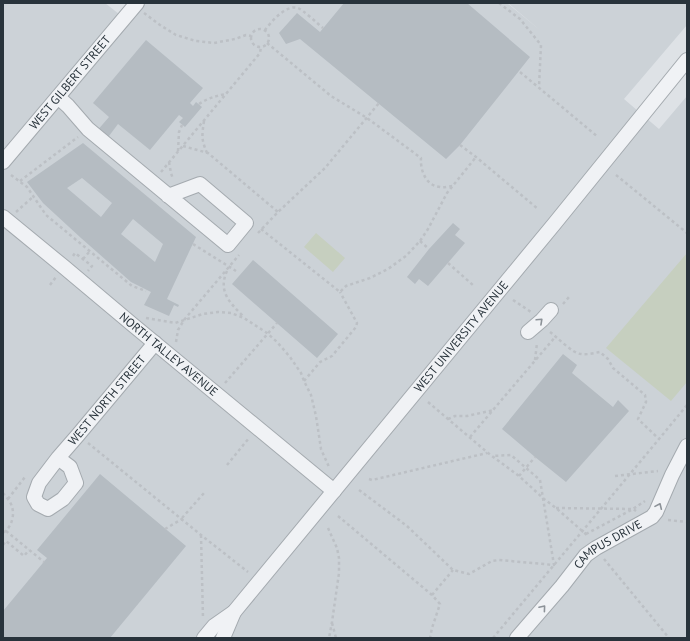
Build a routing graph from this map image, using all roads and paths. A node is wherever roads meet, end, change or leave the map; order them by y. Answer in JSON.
{"nodes":[{"id":1,"x":499,"y":3,"type":"edge"},
{"id":2,"x":129,"y":6,"type":"edge"},
{"id":3,"x":323,"y":28,"type":"dead end"},
{"id":4,"x":265,"y":30,"type":"junction"},
{"id":5,"x":251,"y":36,"type":"junction"},
{"id":6,"x":267,"y":43,"type":"junction"},
{"id":7,"x":261,"y":46,"type":"junction"},
{"id":8,"x":687,"y":60,"type":"edge"},
{"id":9,"x":520,"y":72,"type":"dead end"},
{"id":10,"x":539,"y":87,"type":"junction"},
{"id":11,"x":227,"y":94,"type":"junction"},
{"id":12,"x":58,"y":97,"type":"junction"},
{"id":13,"x":379,"y":103,"type":"dead end"},
{"id":14,"x":199,"y":104,"type":"dead end"},
{"id":15,"x":367,"y":118,"type":"junction"},
{"id":16,"x":205,"y":120,"type":"junction"},
{"id":17,"x":182,"y":125,"type":"dead end"},
{"id":18,"x":88,"y":129,"type":"junction"},
{"id":19,"x":598,"y":137,"type":"dead end"},
{"id":20,"x":460,"y":145,"type":"dead end"},
{"id":21,"x":183,"y":146,"type":"junction"},
{"id":22,"x":178,"y":151,"type":"junction"},
{"id":23,"x":208,"y":153,"type":"junction"},
{"id":24,"x":476,"y":157,"type":"junction"},
{"id":25,"x":3,"y":162,"type":"edge"},
{"id":26,"x":11,"y":175,"type":"dead end"},
{"id":27,"x":616,"y":175,"type":"dead end"},
{"id":28,"x":20,"y":181,"type":"junction"},
{"id":29,"x":152,"y":182,"type":"junction"},
{"id":30,"x":453,"y":186,"type":"junction"},
{"id":31,"x":34,"y":196,"type":"junction"},
{"id":32,"x":168,"y":196,"type":"junction"},
{"id":33,"x":538,"y":209,"type":"dead end"},
{"id":34,"x":278,"y":212,"type":"junction"},
{"id":35,"x":9,"y":215,"type":"edge"},
{"id":36,"x":261,"y":229,"type":"junction"},
{"id":37,"x":687,"y":233,"type":"edge"},
{"id":38,"x":256,"y":234,"type":"dead end"},
{"id":39,"x":420,"y":241,"type":"junction"},
{"id":40,"x":193,"y":244,"type":"dead end"},
{"id":41,"x":429,"y":249,"type":"dead end"},
{"id":42,"x":243,"y":250,"type":"dead end"},
{"id":43,"x":90,"y":251,"type":"junction"},
{"id":44,"x":76,"y":253,"type":"dead end"},
{"id":45,"x":83,"y":259,"type":"junction"},
{"id":46,"x":448,"y":263,"type":"dead end"},
{"id":47,"x":92,"y":266,"type":"dead end"},
{"id":48,"x":229,"y":267,"type":"junction"},
{"id":49,"x":236,"y":271,"type":"dead end"},
{"id":50,"x":474,"y":286,"type":"dead end"},
{"id":51,"x":146,"y":292,"type":"dead end"},
{"id":52,"x":340,"y":292,"type":"junction"},
{"id":53,"x":513,"y":300,"type":"dead end"},
{"id":54,"x":546,"y":315,"type":"junction"},
{"id":55,"x":244,"y":318,"type":"junction"},
{"id":56,"x":184,"y":320,"type":"junction"},
{"id":57,"x":277,"y":323,"type":"dead end"},
{"id":58,"x":133,"y":324,"type":"junction"},
{"id":59,"x":528,"y":332,"type":"dead end"},
{"id":60,"x":267,"y":333,"type":"junction"},
{"id":61,"x":556,"y":336,"type":"junction"},
{"id":62,"x":155,"y":343,"type":"junction"},
{"id":63,"x":168,"y":354,"type":"junction"},
{"id":64,"x":304,"y":381,"type":"junction"},
{"id":65,"x":216,"y":394,"type":"junction"},
{"id":66,"x":428,"y":402,"type":"dead end"},
{"id":67,"x":687,"y":405,"type":"edge"},
{"id":68,"x":494,"y":410,"type":"junction"},
{"id":69,"x":448,"y":419,"type":"junction"},
{"id":70,"x":251,"y":436,"type":"dead end"},
{"id":71,"x":470,"y":437,"type":"junction"},
{"id":72,"x":659,"y":439,"type":"junction"},
{"id":73,"x":85,"y":440,"type":"dead end"},
{"id":74,"x":687,"y":446,"type":"edge"},
{"id":75,"x":488,"y":453,"type":"junction"},
{"id":76,"x":493,"y":456,"type":"junction"},
{"id":77,"x":535,"y":457,"type":"dead end"},
{"id":78,"x":58,"y":458,"type":"dead end"},
{"id":79,"x":227,"y":465,"type":"dead end"},
{"id":80,"x":329,"y":467,"type":"dead end"},
{"id":81,"x":526,"y":467,"type":"junction"},
{"id":82,"x":658,"y":472,"type":"dead end"},
{"id":83,"x":629,"y":474,"type":"junction"},
{"id":84,"x":518,"y":476,"type":"junction"},
{"id":85,"x":615,"y":476,"type":"dead end"},
{"id":86,"x":368,"y":479,"type":"dead end"},
{"id":87,"x":359,"y":490,"type":"dead end"},
{"id":88,"x":334,"y":491,"type":"junction"},
{"id":89,"x":3,"y":493,"type":"edge"},
{"id":90,"x":204,"y":493,"type":"dead end"},
{"id":91,"x":647,"y":499,"type":"dead end"},
{"id":92,"x":544,"y":500,"type":"junction"},
{"id":93,"x":556,"y":508,"type":"junction"},
{"id":94,"x":601,"y":509,"type":"junction"},
{"id":95,"x":633,"y":509,"type":"junction"},
{"id":96,"x":338,"y":516,"type":"dead end"},
{"id":97,"x":182,"y":518,"type":"junction"},
{"id":98,"x":328,"y":528,"type":"dead end"},
{"id":99,"x":165,"y":529,"type":"dead end"},
{"id":100,"x":6,"y":531,"type":"junction"},
{"id":101,"x":583,"y":531,"type":"junction"},
{"id":102,"x":3,"y":533,"type":"edge"},
{"id":103,"x":201,"y":534,"type":"junction"},
{"id":104,"x":3,"y":545,"type":"edge"},
{"id":105,"x":29,"y":550,"type":"junction"},
{"id":106,"x":602,"y":556,"type":"dead end"},
{"id":107,"x":44,"y":562,"type":"dead end"},
{"id":108,"x":554,"y":565,"type":"junction"},
{"id":109,"x":453,"y":570,"type":"junction"},
{"id":110,"x":248,"y":572,"type":"dead end"},
{"id":111,"x":432,"y":595,"type":"junction"},
{"id":112,"x":234,"y":612,"type":"junction"},
{"id":113,"x":203,"y":620,"type":"dead end"},
{"id":114,"x":332,"y":622,"type":"junction"},
{"id":115,"x":204,"y":638,"type":"edge"},
{"id":116,"x":223,"y":638,"type":"edge"},
{"id":117,"x":329,"y":638,"type":"edge"},
{"id":118,"x":336,"y":638,"type":"edge"},
{"id":119,"x":430,"y":638,"type":"edge"},
{"id":120,"x":493,"y":638,"type":"edge"},
{"id":121,"x":517,"y":638,"type":"edge"},
{"id":122,"x":669,"y":638,"type":"edge"}],
"edges":[{"from":1,"to":10,"type":"path"},
{"from":2,"to":5,"type":"path"},
{"from":2,"to":12,"type":"street","name":"WEST GILBERT STREET"},
{"from":3,"to":4,"type":"path"},
{"from":4,"to":5,"type":"path"},
{"from":4,"to":6,"type":"path"},
{"from":5,"to":7,"type":"path"},
{"from":6,"to":7,"type":"path"},
{"from":6,"to":15,"type":"path"},
{"from":7,"to":11,"type":"path"},
{"from":8,"to":88,"type":"street","name":"WEST UNIVERSITY AVENUE"},
{"from":9,"to":10,"type":"path"},
{"from":10,"to":19,"type":"path"},
{"from":11,"to":14,"type":"path"},
{"from":11,"to":16,"type":"path"},
{"from":12,"to":18,"type":"street"},
{"from":12,"to":25,"type":"street","name":"WEST GILBERT STREET"},
{"from":13,"to":15,"type":"path"},
{"from":15,"to":30,"type":"path"},
{"from":15,"to":34,"type":"path"},
{"from":16,"to":21,"type":"path"},
{"from":16,"to":23,"type":"path"},
{"from":17,"to":22,"type":"path"},
{"from":18,"to":28,"type":"path"},
{"from":18,"to":29,"type":"street"},
{"from":20,"to":24,"type":"path"},
{"from":21,"to":22,"type":"path"},
{"from":21,"to":23,"type":"path"},
{"from":22,"to":29,"type":"path"},
{"from":23,"to":34,"type":"path"},
{"from":24,"to":30,"type":"path"},
{"from":24,"to":33,"type":"path"},
{"from":26,"to":28,"type":"path"},
{"from":27,"to":37,"type":"path"},
{"from":28,"to":31,"type":"path"},
{"from":29,"to":32,"type":"street"},
{"from":30,"to":39,"type":"path"},
{"from":31,"to":35,"type":"path"},
{"from":31,"to":43,"type":"path"},
{"from":32,"to":32,"type":"street"},
{"from":34,"to":36,"type":"path"},
{"from":35,"to":58,"type":"street","name":"NORTH TALLEY AVENUE"},
{"from":36,"to":38,"type":"path"},
{"from":36,"to":52,"type":"path"},
{"from":39,"to":41,"type":"path"},
{"from":39,"to":52,"type":"path"},
{"from":40,"to":48,"type":"path"},
{"from":42,"to":48,"type":"path"},
{"from":43,"to":45,"type":"path"},
{"from":43,"to":51,"type":"path"},
{"from":44,"to":45,"type":"path"},
{"from":45,"to":47,"type":"path"},
{"from":46,"to":50,"type":"path"},
{"from":48,"to":49,"type":"path"},
{"from":48,"to":55,"type":"path"},
{"from":48,"to":56,"type":"path"},
{"from":52,"to":64,"type":"path"},
{"from":53,"to":54,"type":"path"},
{"from":59,"to":54,"type":"street","one_way":true},
{"from":54,"to":61,"type":"path"},
{"from":55,"to":56,"type":"path"},
{"from":55,"to":60,"type":"path"},
{"from":56,"to":58,"type":"path"},
{"from":56,"to":63,"type":"path"},
{"from":57,"to":60,"type":"path"},
{"from":58,"to":62,"type":"street","name":"NORTH TALLEY AVENUE"},
{"from":60,"to":64,"type":"path"},
{"from":60,"to":65,"type":"path"},
{"from":61,"to":68,"type":"path"},
{"from":61,"to":72,"type":"path"},
{"from":62,"to":63,"type":"street","name":"NORTH TALLEY AVENUE"},
{"from":62,"to":78,"type":"street","name":"WEST NORTH STREET"},
{"from":63,"to":65,"type":"street","name":"NORTH TALLEY AVENUE"},
{"from":64,"to":80,"type":"path"},
{"from":65,"to":88,"type":"street","name":"NORTH TALLEY AVENUE"},
{"from":66,"to":69,"type":"path"},
{"from":67,"to":72,"type":"path"},
{"from":68,"to":69,"type":"path"},
{"from":68,"to":71,"type":"path"},
{"from":69,"to":71,"type":"path"},
{"from":70,"to":79,"type":"path"},
{"from":71,"to":75,"type":"path"},
{"from":72,"to":83,"type":"path"},
{"from":73,"to":97,"type":"path"},
{"from":121,"to":74,"type":"street","name":"CAMPUS DRIVE","one_way":true},
{"from":75,"to":76,"type":"path"},
{"from":75,"to":86,"type":"path"},
{"from":76,"to":81,"type":"path"},
{"from":76,"to":84,"type":"path"},
{"from":77,"to":81,"type":"path"},
{"from":81,"to":84,"type":"path"},
{"from":81,"to":92,"type":"path"},
{"from":82,"to":83,"type":"path"},
{"from":83,"to":85,"type":"path"},
{"from":83,"to":94,"type":"path"},
{"from":84,"to":92,"type":"path"},
{"from":87,"to":109,"type":"path"},
{"from":88,"to":112,"type":"street","name":"WEST UNIVERSITY AVENUE"},
{"from":89,"to":100,"type":"path"},
{"from":90,"to":97,"type":"path"},
{"from":91,"to":95,"type":"path"},
{"from":92,"to":93,"type":"path"},
{"from":92,"to":108,"type":"path"},
{"from":93,"to":94,"type":"path"},
{"from":93,"to":101,"type":"path"},
{"from":94,"to":95,"type":"path"},
{"from":94,"to":101,"type":"path"},
{"from":95,"to":101,"type":"path"},
{"from":96,"to":111,"type":"path"},
{"from":97,"to":99,"type":"path"},
{"from":97,"to":103,"type":"path"},
{"from":98,"to":114,"type":"path"},
{"from":100,"to":102,"type":"path"},
{"from":100,"to":105,"type":"path"},
{"from":101,"to":108,"type":"path"},
{"from":103,"to":110,"type":"path"},
{"from":103,"to":113,"type":"path"},
{"from":104,"to":105,"type":"path"},
{"from":105,"to":107,"type":"path"},
{"from":106,"to":122,"type":"path"},
{"from":108,"to":109,"type":"path"},
{"from":108,"to":120,"type":"path"},
{"from":109,"to":111,"type":"path"},
{"from":111,"to":119,"type":"path"},
{"from":112,"to":115,"type":"street","name":"WEST UNIVERSITY AVENUE"},
{"from":112,"to":116,"type":"street","name":"WEST UNIVERSITY AVENUE"},
{"from":114,"to":117,"type":"path"},
{"from":114,"to":118,"type":"path"}]}
